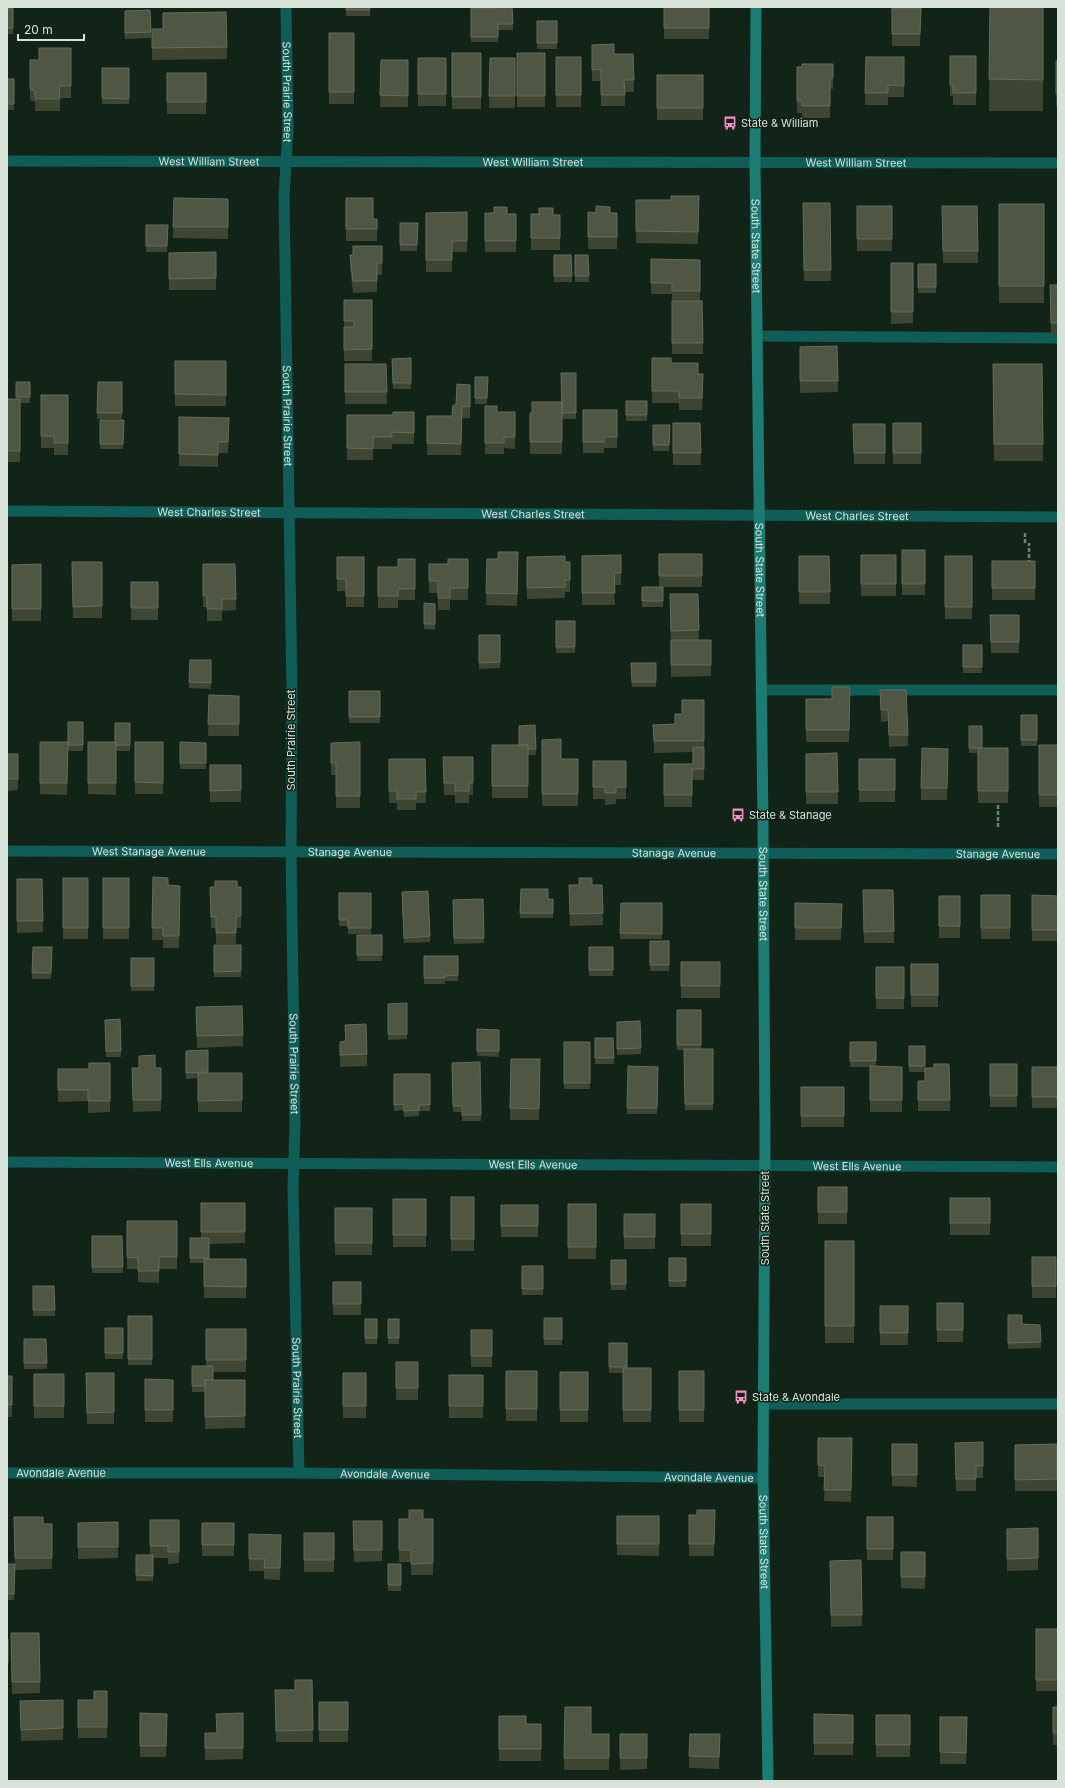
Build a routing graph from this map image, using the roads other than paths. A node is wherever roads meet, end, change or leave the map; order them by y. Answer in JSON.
{"nodes":[{"id":1,"x":286,"y":7,"type":"edge"},
{"id":2,"x":756,"y":7,"type":"edge"},
{"id":3,"x":7,"y":160,"type":"edge"},
{"id":4,"x":286,"y":160,"type":"junction"},
{"id":5,"x":755,"y":162,"type":"junction"},
{"id":6,"x":1058,"y":163,"type":"edge"},
{"id":7,"x":757,"y":336,"type":"junction"},
{"id":8,"x":1058,"y":338,"type":"edge"},
{"id":9,"x":7,"y":511,"type":"edge"},
{"id":10,"x":288,"y":513,"type":"junction"},
{"id":11,"x":759,"y":515,"type":"junction"},
{"id":12,"x":1058,"y":517,"type":"edge"},
{"id":13,"x":761,"y":690,"type":"junction"},
{"id":14,"x":1058,"y":690,"type":"edge"},
{"id":15,"x":7,"y":851,"type":"edge"},
{"id":16,"x":291,"y":851,"type":"junction"},
{"id":17,"x":764,"y":853,"type":"junction"},
{"id":18,"x":1058,"y":854,"type":"edge"},
{"id":19,"x":7,"y":1162,"type":"edge"},
{"id":20,"x":294,"y":1163,"type":"junction"},
{"id":21,"x":765,"y":1165,"type":"junction"},
{"id":22,"x":1058,"y":1167,"type":"edge"},
{"id":23,"x":765,"y":1404,"type":"junction"},
{"id":24,"x":1058,"y":1404,"type":"edge"},
{"id":25,"x":7,"y":1473,"type":"edge"},
{"id":26,"x":300,"y":1473,"type":"junction"},
{"id":27,"x":763,"y":1478,"type":"junction"},
{"id":28,"x":768,"y":1781,"type":"edge"}],
"edges":[{"from":1,"to":4,"type":"street","name":"South Prairie Street"},
{"from":2,"to":5,"type":"main road","name":"South State Street"},
{"from":3,"to":4,"type":"street","name":"West William Street"},
{"from":4,"to":5,"type":"street","name":"West William Street"},
{"from":4,"to":10,"type":"street","name":"South Prairie Street"},
{"from":5,"to":6,"type":"street","name":"West William Street"},
{"from":5,"to":7,"type":"main road","name":"South State Street"},
{"from":7,"to":8,"type":"street"},
{"from":7,"to":11,"type":"main road","name":"South State Street"},
{"from":9,"to":10,"type":"street","name":"West Charles Street"},
{"from":10,"to":11,"type":"street","name":"West Charles Street"},
{"from":10,"to":16,"type":"street","name":"South Prairie Street"},
{"from":11,"to":12,"type":"street","name":"West Charles Street"},
{"from":11,"to":13,"type":"main road","name":"South State Street"},
{"from":13,"to":14,"type":"street"},
{"from":13,"to":17,"type":"main road","name":"South State Street"},
{"from":15,"to":16,"type":"street","name":"West Stanage Avenue"},
{"from":16,"to":17,"type":"street","name":"Stanage Avenue"},
{"from":16,"to":20,"type":"street","name":"South Prairie Street"},
{"from":17,"to":18,"type":"street","name":"Stanage Avenue"},
{"from":17,"to":21,"type":"main road","name":"South State Street"},
{"from":19,"to":20,"type":"street","name":"West Ells Avenue"},
{"from":20,"to":21,"type":"street","name":"West Ells Avenue"},
{"from":20,"to":26,"type":"street","name":"South Prairie Street"},
{"from":21,"to":22,"type":"street","name":"West Ells Avenue"},
{"from":21,"to":23,"type":"main road","name":"South State Street"},
{"from":23,"to":24,"type":"street"},
{"from":23,"to":27,"type":"main road","name":"South State Street"},
{"from":25,"to":26,"type":"street","name":"Avondale Avenue"},
{"from":26,"to":27,"type":"street","name":"Avondale Avenue"},
{"from":27,"to":28,"type":"main road","name":"South State Street"}]}
